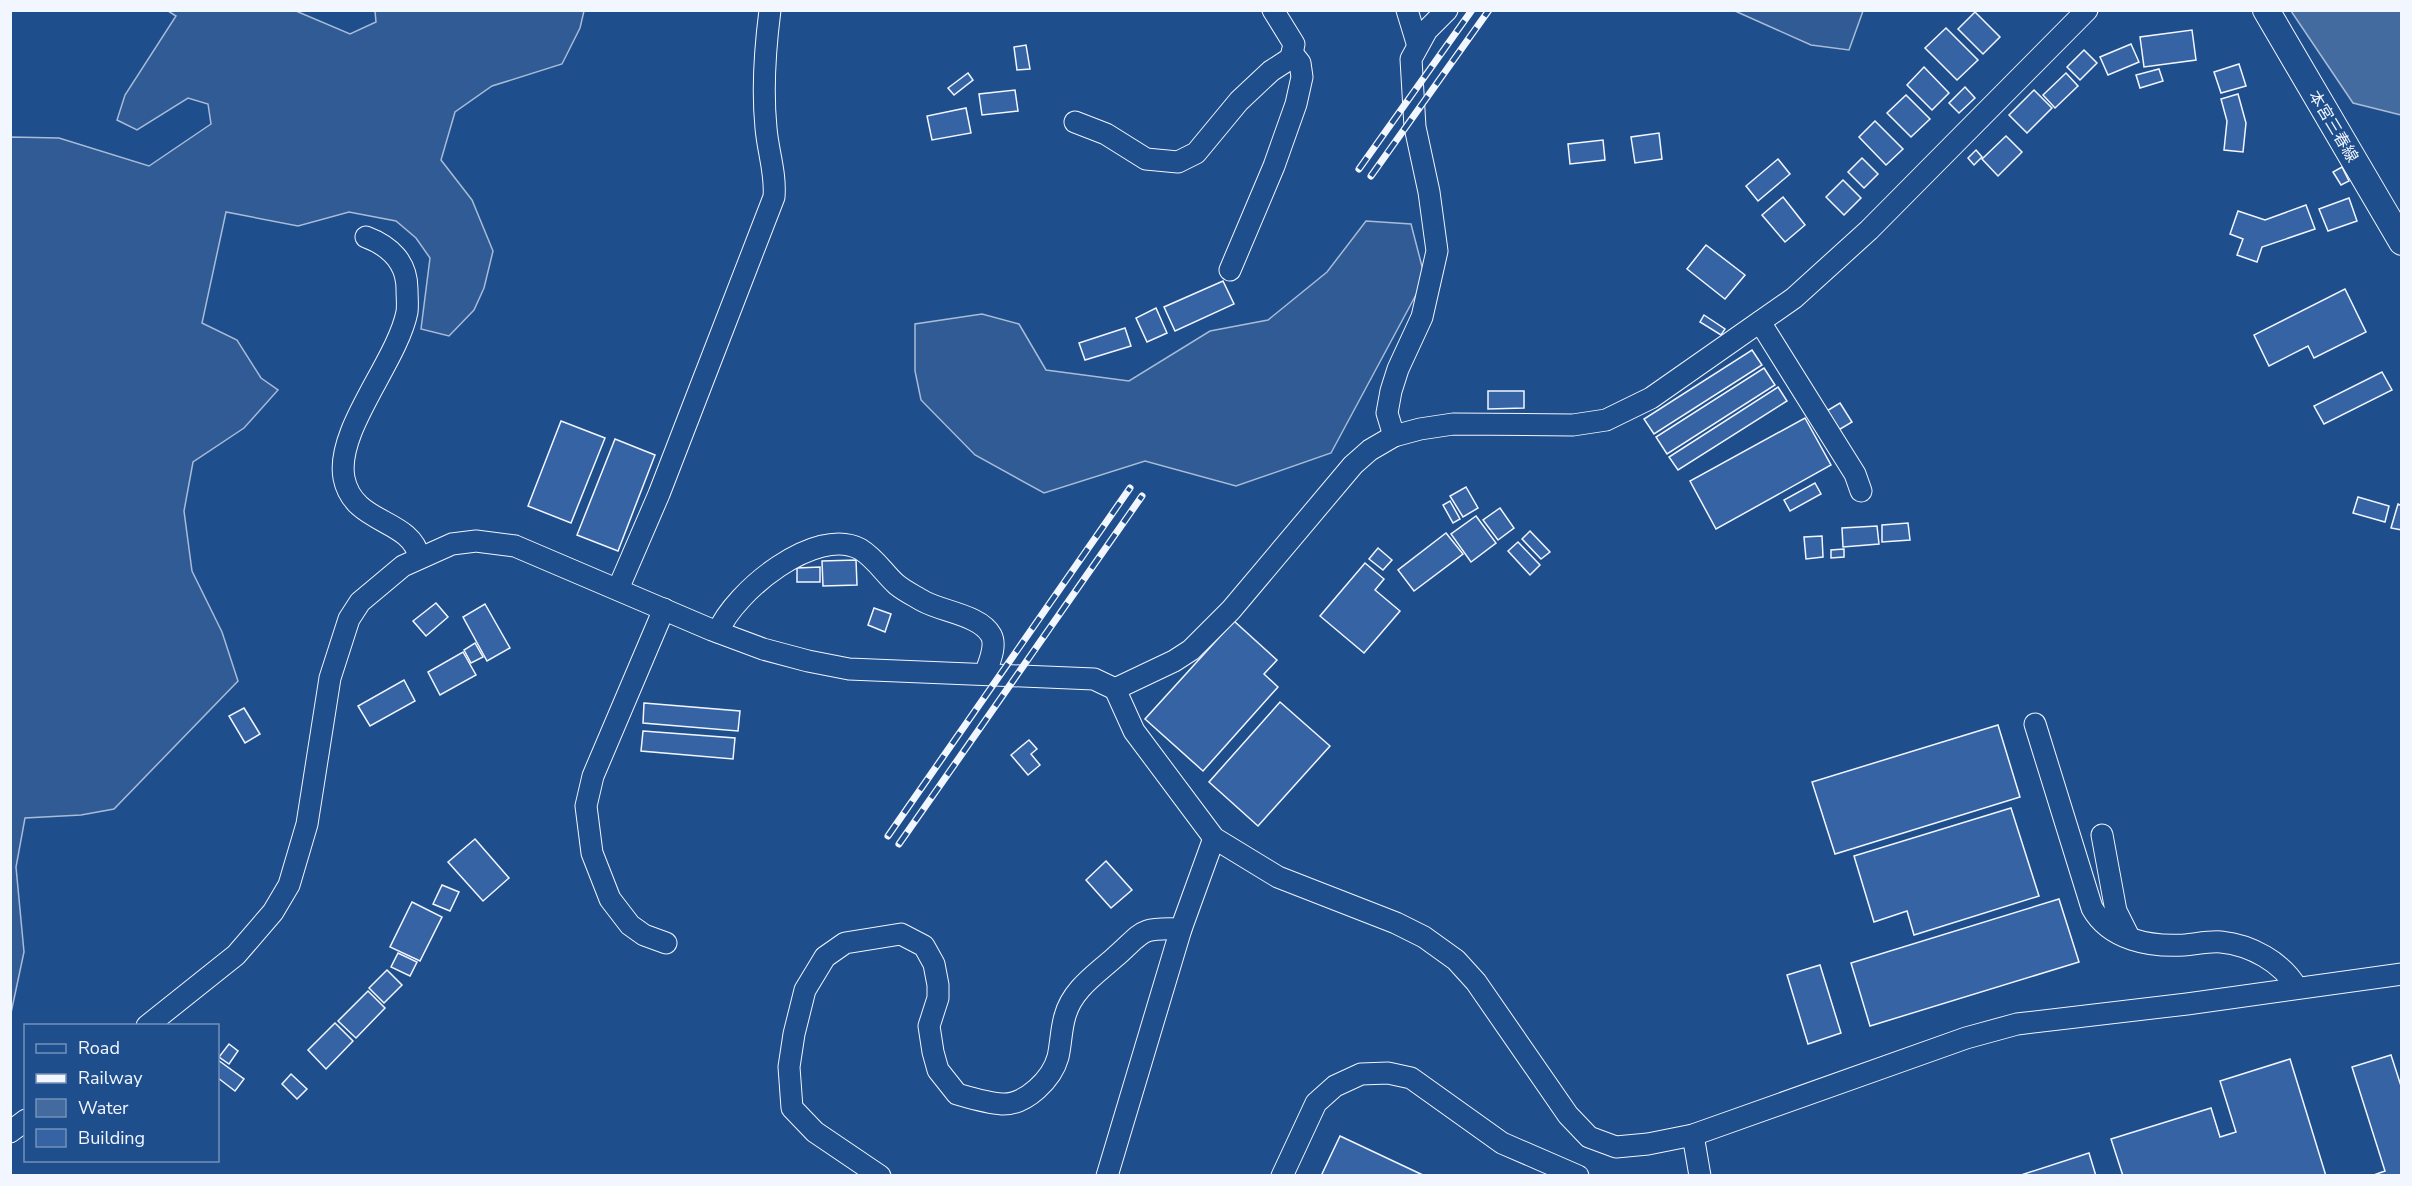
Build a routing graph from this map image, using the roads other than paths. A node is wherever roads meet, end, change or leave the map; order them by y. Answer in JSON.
{"nodes":[{"id":1,"x":770,"y":10,"type":"edge"},
{"id":2,"x":1273,"y":10,"type":"edge"},
{"id":3,"x":1407,"y":10,"type":"edge"},
{"id":4,"x":1447,"y":10,"type":"edge"},
{"id":5,"x":2087,"y":10,"type":"edge"},
{"id":6,"x":2266,"y":10,"type":"edge"},
{"id":7,"x":1417,"y":43,"type":"junction"},
{"id":8,"x":1292,"y":53,"type":"junction"},
{"id":9,"x":1076,"y":122,"type":"dead end"},
{"id":10,"x":366,"y":237,"type":"dead end"},
{"id":11,"x":2402,"y":242,"type":"edge"},
{"id":12,"x":1230,"y":270,"type":"dead end"},
{"id":13,"x":1760,"y":322,"type":"junction"},
{"id":14,"x":1394,"y":436,"type":"junction"},
{"id":15,"x":1861,"y":491,"type":"dead end"},
{"id":16,"x":419,"y":557,"type":"junction"},
{"id":17,"x":618,"y":589,"type":"junction"},
{"id":18,"x":664,"y":609,"type":"junction"},
{"id":19,"x":718,"y":632,"type":"junction"},
{"id":20,"x":985,"y":674,"type":"junction"},
{"id":21,"x":1115,"y":689,"type":"junction"},
{"id":22,"x":2035,"y":724,"type":"dead end"},
{"id":23,"x":2102,"y":835,"type":"dead end"},
{"id":24,"x":1214,"y":838,"type":"junction"},
{"id":25,"x":1181,"y":929,"type":"junction"},
{"id":26,"x":2129,"y":938,"type":"junction"},
{"id":27,"x":666,"y":943,"type":"dead end"},
{"id":28,"x":2402,"y":974,"type":"edge"},
{"id":29,"x":2297,"y":988,"type":"junction"},
{"id":30,"x":150,"y":1024,"type":"edge"},
{"id":31,"x":24,"y":1122,"type":"edge"},
{"id":32,"x":10,"y":1132,"type":"edge"},
{"id":33,"x":1693,"y":1135,"type":"junction"},
{"id":34,"x":880,"y":1176,"type":"edge"},
{"id":35,"x":1107,"y":1176,"type":"edge"},
{"id":36,"x":1282,"y":1176,"type":"edge"},
{"id":37,"x":1578,"y":1176,"type":"edge"},
{"id":38,"x":1700,"y":1176,"type":"edge"}],
"edges":[{"from":1,"to":17,"type":"street"},
{"from":2,"to":8,"type":"street"},
{"from":3,"to":7,"type":"street"},
{"from":4,"to":7,"type":"street"},
{"from":5,"to":13,"type":"street"},
{"from":6,"to":11,"type":"main road","name":"本宮三春線"},
{"from":7,"to":14,"type":"street"},
{"from":8,"to":9,"type":"street"},
{"from":8,"to":12,"type":"street"},
{"from":10,"to":16,"type":"street"},
{"from":13,"to":14,"type":"street"},
{"from":13,"to":15,"type":"street"},
{"from":14,"to":21,"type":"street"},
{"from":16,"to":17,"type":"street"},
{"from":16,"to":30,"type":"street"},
{"from":17,"to":18,"type":"street"},
{"from":18,"to":19,"type":"street"},
{"from":18,"to":27,"type":"street"},
{"from":19,"to":20,"type":"street"},
{"from":19,"to":20,"type":"street"},
{"from":20,"to":21,"type":"street"},
{"from":21,"to":24,"type":"street"},
{"from":22,"to":26,"type":"street"},
{"from":23,"to":26,"type":"street"},
{"from":24,"to":25,"type":"street"},
{"from":24,"to":33,"type":"street"},
{"from":25,"to":34,"type":"street"},
{"from":25,"to":35,"type":"street"},
{"from":26,"to":29,"type":"street"},
{"from":28,"to":29,"type":"street"},
{"from":29,"to":33,"type":"street"},
{"from":31,"to":32,"type":"street"},
{"from":33,"to":38,"type":"street"},
{"from":36,"to":37,"type":"street"}]}
